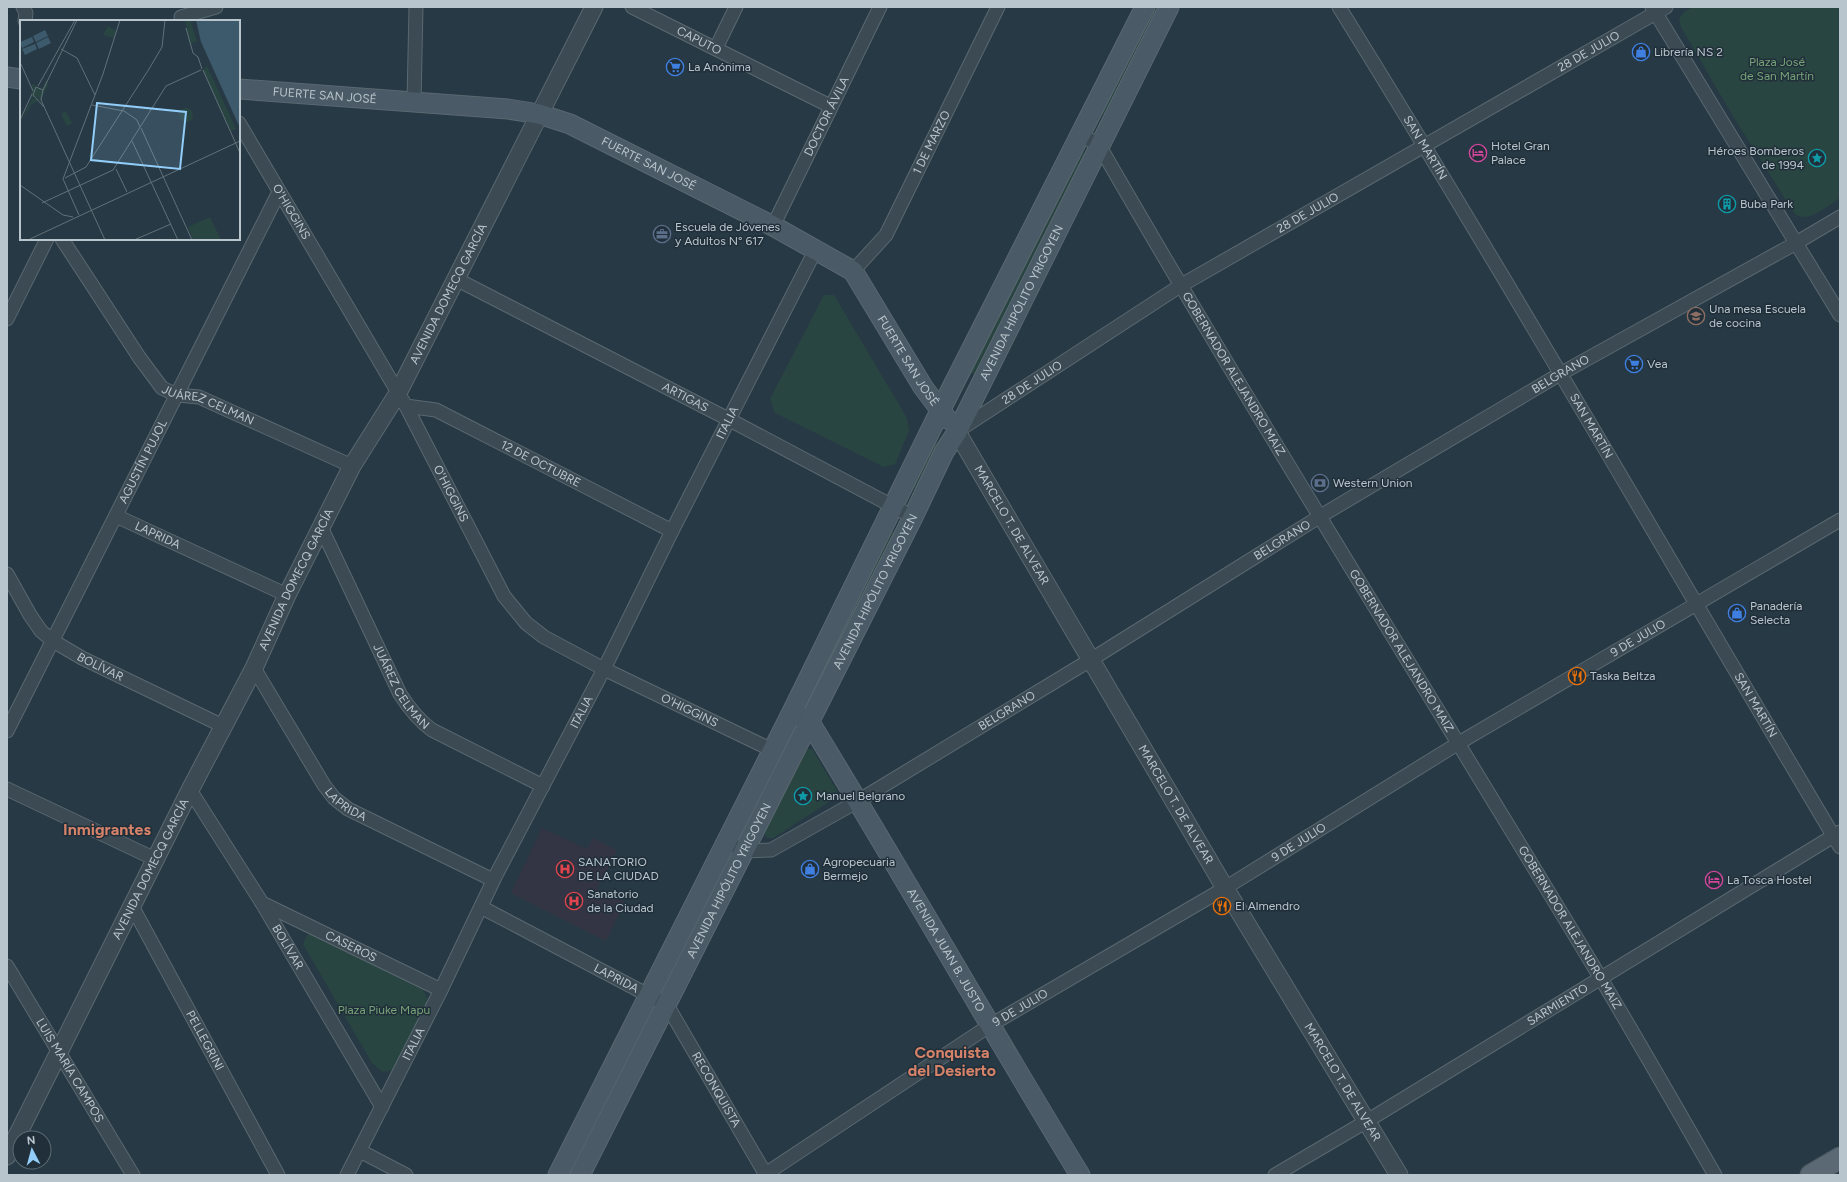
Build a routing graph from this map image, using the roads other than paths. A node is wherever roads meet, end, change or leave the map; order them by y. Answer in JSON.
{"nodes":[{"id":1,"x":23,"y":7,"type":"edge"},
{"id":2,"x":216,"y":7,"type":"edge"},
{"id":3,"x":416,"y":7,"type":"edge"},
{"id":4,"x":594,"y":7,"type":"edge"},
{"id":5,"x":632,"y":7,"type":"edge"},
{"id":6,"x":736,"y":7,"type":"edge"},
{"id":7,"x":880,"y":7,"type":"edge"},
{"id":8,"x":998,"y":7,"type":"edge"},
{"id":9,"x":1145,"y":7,"type":"edge"},
{"id":10,"x":1169,"y":7,"type":"edge"},
{"id":11,"x":1339,"y":7,"type":"edge"},
{"id":12,"x":1658,"y":9,"type":"edge"},
{"id":13,"x":180,"y":15,"type":"edge"},
{"id":14,"x":26,"y":20,"type":"edge"},
{"id":15,"x":716,"y":48,"type":"junction"},
{"id":16,"x":7,"y":77,"type":"edge"},
{"id":17,"x":20,"y":79,"type":"edge"},
{"id":18,"x":240,"y":89,"type":"edge"},
{"id":19,"x":414,"y":102,"type":"junction"},
{"id":20,"x":830,"y":106,"type":"junction"},
{"id":21,"x":539,"y":114,"type":"junction"},
{"id":22,"x":240,"y":125,"type":"edge"},
{"id":23,"x":1081,"y":135,"type":"junction"},
{"id":24,"x":1424,"y":144,"type":"junction"},
{"id":25,"x":1099,"y":145,"type":"junction"},
{"id":26,"x":279,"y":192,"type":"junction"},
{"id":27,"x":1840,"y":217,"type":"edge"},
{"id":28,"x":773,"y":226,"type":"junction"},
{"id":29,"x":46,"y":240,"type":"edge"},
{"id":30,"x":63,"y":240,"type":"edge"},
{"id":31,"x":1796,"y":243,"type":"junction"},
{"id":32,"x":816,"y":249,"type":"junction"},
{"id":33,"x":853,"y":270,"type":"junction"},
{"id":34,"x":456,"y":279,"type":"junction"},
{"id":35,"x":1180,"y":286,"type":"junction"},
{"id":36,"x":1840,"y":315,"type":"edge"},
{"id":37,"x":7,"y":319,"type":"edge"},
{"id":38,"x":1560,"y":374,"type":"junction"},
{"id":39,"x":177,"y":395,"type":"junction"},
{"id":40,"x":402,"y":400,"type":"junction"},
{"id":41,"x":940,"y":411,"type":"junction"},
{"id":42,"x":730,"y":420,"type":"junction"},
{"id":43,"x":957,"y":432,"type":"junction"},
{"id":44,"x":352,"y":466,"type":"junction"},
{"id":45,"x":894,"y":506,"type":"junction"},
{"id":46,"x":116,"y":516,"type":"junction"},
{"id":47,"x":913,"y":517,"type":"junction"},
{"id":48,"x":1319,"y":517,"type":"junction"},
{"id":49,"x":1840,"y":520,"type":"edge"},
{"id":50,"x":321,"y":527,"type":"junction"},
{"id":51,"x":672,"y":531,"type":"junction"},
{"id":52,"x":7,"y":574,"type":"edge"},
{"id":53,"x":287,"y":595,"type":"junction"},
{"id":54,"x":1695,"y":605,"type":"junction"},
{"id":55,"x":52,"y":641,"type":"junction"},
{"id":56,"x":1092,"y":659,"type":"junction"},
{"id":57,"x":254,"y":668,"type":"junction"},
{"id":58,"x":604,"y":669,"type":"junction"},
{"id":59,"x":792,"y":712,"type":"junction"},
{"id":60,"x":809,"y":721,"type":"junction"},
{"id":61,"x":223,"y":726,"type":"junction"},
{"id":62,"x":7,"y":731,"type":"edge"},
{"id":63,"x":1458,"y":744,"type":"junction"},
{"id":64,"x":772,"y":750,"type":"junction"},
{"id":65,"x":543,"y":786,"type":"junction"},
{"id":66,"x":7,"y":789,"type":"edge"},
{"id":67,"x":190,"y":790,"type":"junction"},
{"id":68,"x":858,"y":801,"type":"junction"},
{"id":69,"x":1838,"y":839,"type":"edge"},
{"id":70,"x":726,"y":842,"type":"junction"},
{"id":71,"x":744,"y":851,"type":"junction"},
{"id":72,"x":155,"y":859,"type":"junction"},
{"id":73,"x":493,"y":880,"type":"junction"},
{"id":74,"x":1225,"y":888,"type":"junction"},
{"id":75,"x":262,"y":903,"type":"junction"},
{"id":76,"x":132,"y":906,"type":"junction"},
{"id":77,"x":481,"y":907,"type":"junction"},
{"id":78,"x":7,"y":966,"type":"edge"},
{"id":79,"x":1600,"y":978,"type":"junction"},
{"id":80,"x":441,"y":990,"type":"junction"},
{"id":81,"x":648,"y":994,"type":"junction"},
{"id":82,"x":667,"y":1005,"type":"junction"},
{"id":83,"x":989,"y":1026,"type":"junction"},
{"id":84,"x":59,"y":1052,"type":"junction"},
{"id":85,"x":382,"y":1107,"type":"junction"},
{"id":86,"x":1367,"y":1122,"type":"junction"},
{"id":87,"x":360,"y":1151,"type":"junction"},
{"id":88,"x":7,"y":1156,"type":"edge"},
{"id":89,"x":1840,"y":1158,"type":"edge"},
{"id":90,"x":133,"y":1175,"type":"edge"},
{"id":91,"x":278,"y":1175,"type":"edge"},
{"id":92,"x":347,"y":1175,"type":"edge"},
{"id":93,"x":406,"y":1175,"type":"edge"},
{"id":94,"x":558,"y":1175,"type":"edge"},
{"id":95,"x":580,"y":1175,"type":"edge"},
{"id":96,"x":765,"y":1175,"type":"edge"},
{"id":97,"x":1080,"y":1175,"type":"edge"},
{"id":98,"x":1275,"y":1175,"type":"edge"},
{"id":99,"x":1399,"y":1175,"type":"edge"},
{"id":100,"x":1715,"y":1175,"type":"edge"},
{"id":101,"x":1811,"y":1175,"type":"edge"}],
"edges":[{"from":1,"to":14,"type":"street"},
{"from":2,"to":13,"type":"street"},
{"from":3,"to":19,"type":"street"},
{"from":4,"to":21,"type":"street","name":"AVENIDA DOMECQ GARCÍA"},
{"from":5,"to":15,"type":"street","name":"CAPUTO"},
{"from":6,"to":15,"type":"street"},
{"from":7,"to":20,"type":"street","name":"DOCTOR ÁVILA"},
{"from":8,"to":33,"type":"street","name":"1 DE MARZO"},
{"from":9,"to":23,"type":"main road","name":"AVENIDA HIPÓLITO YRIGOYEN"},
{"from":10,"to":25,"type":"main road","name":"AVENIDA HIPÓLITO YRIGOYEN"},
{"from":11,"to":24,"type":"street","name":"SAN MARTÍN"},
{"from":12,"to":24,"type":"street","name":"28 DE JULIO"},
{"from":12,"to":31,"type":"street"},
{"from":15,"to":20,"type":"street","name":"CAPUTO"},
{"from":16,"to":17,"type":"main road"},
{"from":18,"to":19,"type":"main road","name":"FUERTE SAN JOSÉ"},
{"from":19,"to":21,"type":"main road","name":"FUERTE SAN JOSÉ"},
{"from":20,"to":28,"type":"street","name":"DOCTOR ÁVILA"},
{"from":21,"to":28,"type":"main road","name":"FUERTE SAN JOSÉ"},
{"from":21,"to":34,"type":"street","name":"AVENIDA DOMECQ GARCÍA"},
{"from":22,"to":26,"type":"street","name":"O'HIGGINS"},
{"from":23,"to":25,"type":"street"},
{"from":23,"to":41,"type":"main road","name":"AVENIDA HIPÓLITO YRIGOYEN"},
{"from":24,"to":35,"type":"street","name":"28 DE JULIO"},
{"from":24,"to":38,"type":"street","name":"SAN MARTÍN"},
{"from":25,"to":35,"type":"street","name":"GOBERNADOR ALEJANDRO MAIZ"},
{"from":25,"to":43,"type":"main road","name":"AVENIDA HIPÓLITO YRIGOYEN"},
{"from":26,"to":39,"type":"street","name":"AGUSTÍN PUJOL"},
{"from":26,"to":40,"type":"street","name":"O'HIGGINS"},
{"from":27,"to":31,"type":"street","name":"BELGRANO"},
{"from":28,"to":32,"type":"main road","name":"FUERTE SAN JOSÉ"},
{"from":29,"to":37,"type":"street"},
{"from":30,"to":39,"type":"street","name":"JUÁREZ CELMAN"},
{"from":31,"to":36,"type":"street"},
{"from":31,"to":38,"type":"street","name":"BELGRANO"},
{"from":32,"to":33,"type":"main road","name":"FUERTE SAN JOSÉ"},
{"from":32,"to":42,"type":"street","name":"ITALIA"},
{"from":33,"to":41,"type":"main road","name":"FUERTE SAN JOSÉ"},
{"from":34,"to":40,"type":"street","name":"AVENIDA DOMECQ GARCÍA"},
{"from":34,"to":42,"type":"street","name":"ARTIGAS"},
{"from":35,"to":43,"type":"street","name":"28 DE JULIO"},
{"from":35,"to":48,"type":"street","name":"GOBERNADOR ALEJANDRO MAIZ"},
{"from":38,"to":48,"type":"street","name":"BELGRANO"},
{"from":38,"to":54,"type":"street","name":"SAN MARTÍN"},
{"from":39,"to":44,"type":"street","name":"JUÁREZ CELMAN"},
{"from":39,"to":46,"type":"street","name":"AGUSTÍN PUJOL"},
{"from":40,"to":44,"type":"street","name":"AVENIDA DOMECQ GARCÍA"},
{"from":40,"to":51,"type":"street","name":"12 DE OCTUBRE"},
{"from":40,"to":58,"type":"street","name":"O'HIGGINS"},
{"from":41,"to":43,"type":"main road","name":"FUERTE SAN JOSÉ"},
{"from":41,"to":45,"type":"main road","name":"AVENIDA HIPÓLITO YRIGOYEN"},
{"from":42,"to":45,"type":"street","name":"ARTIGAS"},
{"from":42,"to":51,"type":"street","name":"ITALIA"},
{"from":43,"to":47,"type":"main road","name":"AVENIDA HIPÓLITO YRIGOYEN"},
{"from":43,"to":56,"type":"street","name":"MARCELO T. DE ALVEAR"},
{"from":44,"to":50,"type":"street","name":"AVENIDA DOMECQ GARCÍA"},
{"from":45,"to":47,"type":"street","name":"ARTIGAS"},
{"from":45,"to":59,"type":"main road","name":"AVENIDA HIPÓLITO YRIGOYEN"},
{"from":46,"to":53,"type":"street","name":"LAPRIDA"},
{"from":46,"to":55,"type":"street","name":"AGUSTÍN PUJOL"},
{"from":47,"to":60,"type":"main road","name":"AVENIDA HIPÓLITO YRIGOYEN"},
{"from":48,"to":56,"type":"street","name":"BELGRANO"},
{"from":48,"to":63,"type":"street","name":"GOBERNADOR ALEJANDRO MAIZ"},
{"from":49,"to":54,"type":"street","name":"9 DE JULIO"},
{"from":50,"to":53,"type":"street","name":"AVENIDA DOMECQ GARCÍA"},
{"from":50,"to":65,"type":"street","name":"JUÁREZ CELMAN"},
{"from":51,"to":58,"type":"street","name":"ITALIA"},
{"from":52,"to":55,"type":"street","name":"BOLÍVAR"},
{"from":53,"to":57,"type":"street","name":"AVENIDA DOMECQ GARCÍA"},
{"from":54,"to":63,"type":"street","name":"9 DE JULIO"},
{"from":54,"to":69,"type":"street","name":"SAN MARTÍN"},
{"from":55,"to":61,"type":"street","name":"BOLÍVAR"},
{"from":55,"to":62,"type":"street","name":"AGUSTÍN PUJOL"},
{"from":56,"to":68,"type":"street","name":"BELGRANO"},
{"from":56,"to":74,"type":"street","name":"MARCELO T. DE ALVEAR"},
{"from":57,"to":61,"type":"street","name":"AVENIDA DOMECQ GARCÍA"},
{"from":57,"to":73,"type":"street","name":"LAPRIDA"},
{"from":58,"to":64,"type":"street","name":"O'HIGGINS"},
{"from":58,"to":65,"type":"street","name":"ITALIA"},
{"from":59,"to":60,"type":"main road"},
{"from":59,"to":64,"type":"main road","name":"AVENIDA HIPÓLITO YRIGOYEN"},
{"from":60,"to":68,"type":"main road","name":"AVENIDA JUAN B. JUSTO"},
{"from":60,"to":71,"type":"main road","name":"AVENIDA HIPÓLITO YRIGOYEN"},
{"from":61,"to":67,"type":"street","name":"AVENIDA DOMECQ GARCÍA"},
{"from":63,"to":74,"type":"street","name":"9 DE JULIO"},
{"from":63,"to":79,"type":"street","name":"GOBERNADOR ALEJANDRO MAIZ"},
{"from":64,"to":70,"type":"main road","name":"AVENIDA HIPÓLITO YRIGOYEN"},
{"from":65,"to":73,"type":"street","name":"ITALIA"},
{"from":66,"to":72,"type":"street"},
{"from":67,"to":72,"type":"street","name":"AVENIDA DOMECQ GARCÍA"},
{"from":67,"to":75,"type":"street","name":"BOLÍVAR"},
{"from":68,"to":71,"type":"street","name":"BELGRANO"},
{"from":68,"to":83,"type":"main road","name":"AVENIDA JUAN B. JUSTO"},
{"from":69,"to":79,"type":"street","name":"SARMIENTO"},
{"from":70,"to":71,"type":"street","name":"BELGRANO"},
{"from":70,"to":81,"type":"main road","name":"AVENIDA HIPÓLITO YRIGOYEN"},
{"from":71,"to":82,"type":"main road","name":"AVENIDA HIPÓLITO YRIGOYEN"},
{"from":72,"to":76,"type":"street","name":"AVENIDA DOMECQ GARCÍA"},
{"from":73,"to":77,"type":"street","name":"ITALIA"},
{"from":74,"to":83,"type":"street","name":"9 DE JULIO"},
{"from":74,"to":86,"type":"street","name":"MARCELO T. DE ALVEAR"},
{"from":75,"to":80,"type":"street","name":"CASEROS"},
{"from":75,"to":85,"type":"street","name":"BOLÍVAR"},
{"from":76,"to":84,"type":"street","name":"AVENIDA DOMECQ GARCÍA"},
{"from":76,"to":91,"type":"street","name":"PELLEGRINI"},
{"from":77,"to":80,"type":"street","name":"ITALIA"},
{"from":77,"to":81,"type":"street","name":"LAPRIDA"},
{"from":78,"to":84,"type":"street","name":"LUIS MARÍA CAMPOS"},
{"from":79,"to":86,"type":"street","name":"SARMIENTO"},
{"from":79,"to":100,"type":"street","name":"GOBERNADOR ALEJANDRO MAIZ"},
{"from":80,"to":85,"type":"street","name":"ITALIA"},
{"from":81,"to":82,"type":"street","name":"LAPRIDA"},
{"from":81,"to":94,"type":"main road","name":"AVENIDA HIPÓLITO YRIGOYEN"},
{"from":82,"to":95,"type":"main road","name":"AVENIDA HIPÓLITO YRIGOYEN"},
{"from":82,"to":96,"type":"street","name":"RECONQUISTA"},
{"from":83,"to":96,"type":"street","name":"9 DE JULIO"},
{"from":83,"to":97,"type":"main road","name":"AVENIDA JUAN B. JUSTO"},
{"from":84,"to":88,"type":"street","name":"AVENIDA DOMECQ GARCÍA"},
{"from":84,"to":90,"type":"street","name":"LUIS MARÍA CAMPOS"},
{"from":85,"to":87,"type":"street","name":"ITALIA"},
{"from":86,"to":98,"type":"street","name":"SARMIENTO"},
{"from":86,"to":99,"type":"street","name":"MARCELO T. DE ALVEAR"},
{"from":87,"to":92,"type":"street","name":"ITALIA"},
{"from":87,"to":93,"type":"street"},
{"from":89,"to":101,"type":"main road"}]}
